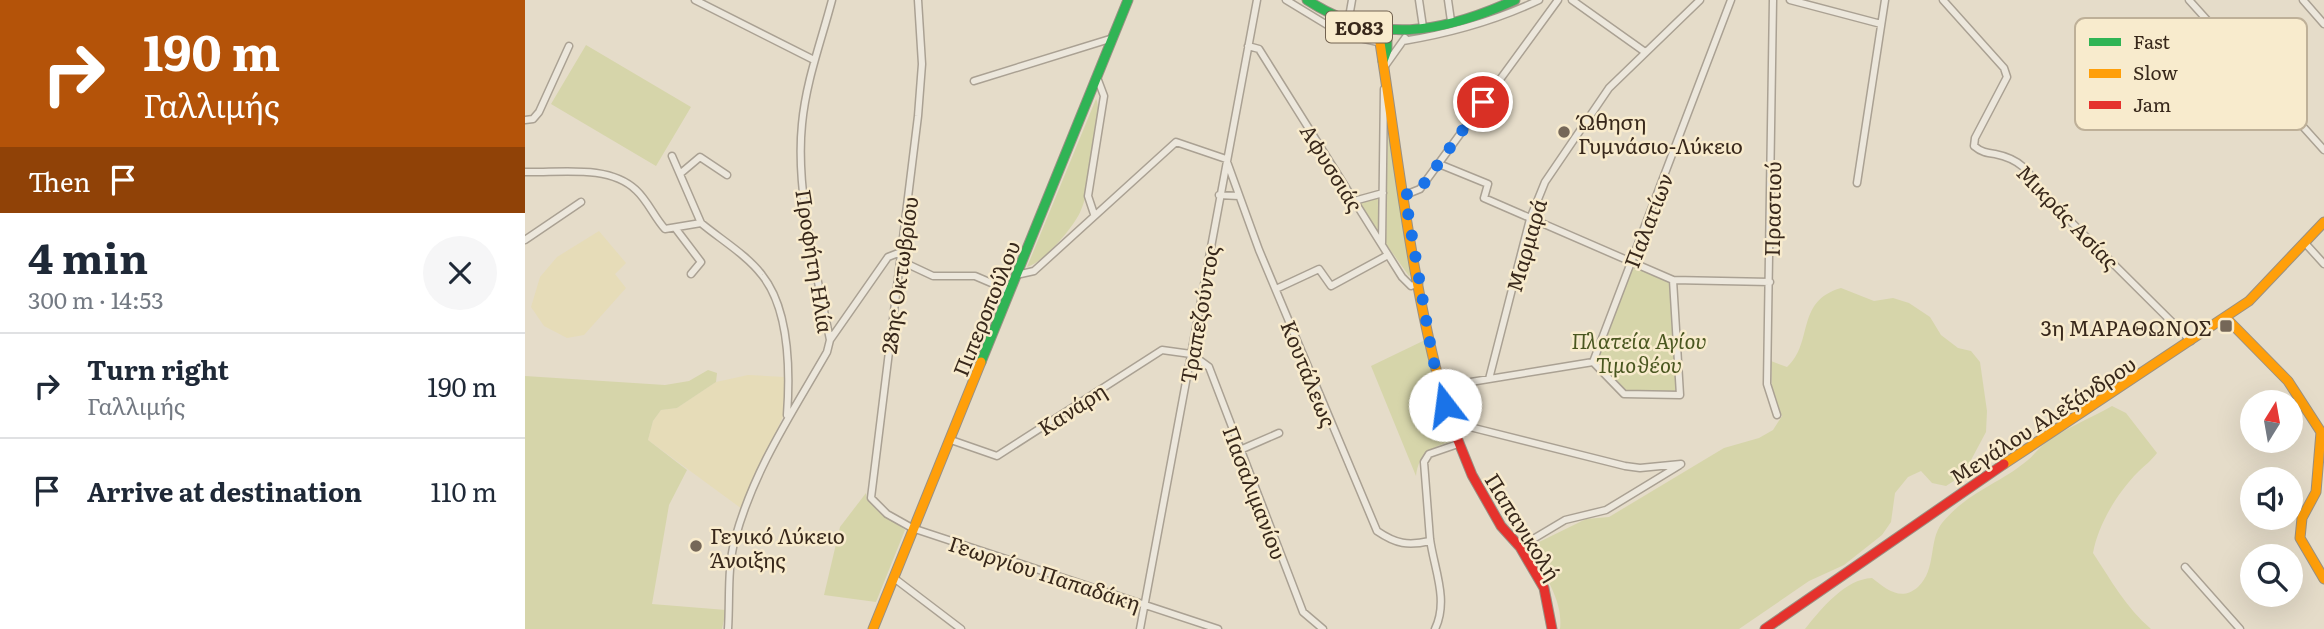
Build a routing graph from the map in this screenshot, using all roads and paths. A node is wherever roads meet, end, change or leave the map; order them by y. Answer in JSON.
{"nodes":[{"id":1,"x":695,"y":0,"type":"edge"},
{"id":2,"x":832,"y":0,"type":"edge"},
{"id":3,"x":918,"y":0,"type":"edge"},
{"id":4,"x":1128,"y":0,"type":"edge"},
{"id":5,"x":1257,"y":0,"type":"edge"},
{"id":6,"x":1286,"y":0,"type":"edge"},
{"id":7,"x":1307,"y":0,"type":"edge"},
{"id":8,"x":1352,"y":0,"type":"edge"},
{"id":9,"x":1419,"y":0,"type":"edge"},
{"id":10,"x":1448,"y":0,"type":"edge"},
{"id":11,"x":1515,"y":0,"type":"edge"},
{"id":12,"x":1539,"y":0,"type":"edge"},
{"id":13,"x":1558,"y":0,"type":"edge"},
{"id":14,"x":1572,"y":0,"type":"edge"},
{"id":15,"x":1700,"y":0,"type":"edge"},
{"id":16,"x":1731,"y":0,"type":"edge"},
{"id":17,"x":1773,"y":0,"type":"edge"},
{"id":18,"x":1790,"y":0,"type":"edge"},
{"id":19,"x":1885,"y":0,"type":"edge"},
{"id":20,"x":1943,"y":0,"type":"edge"},
{"id":21,"x":2189,"y":0,"type":"edge"},
{"id":22,"x":2303,"y":0,"type":"edge"},
{"id":23,"x":1501,"y":3,"type":"edge"},
{"id":24,"x":2205,"y":18,"type":"edge"},
{"id":25,"x":1451,"y":22,"type":"junction"},
{"id":26,"x":1349,"y":23,"type":"junction"},
{"id":27,"x":1881,"y":24,"type":"junction"},
{"id":28,"x":2324,"y":24,"type":"edge"},
{"id":29,"x":1420,"y":28,"type":"junction"},
{"id":30,"x":1383,"y":30,"type":"junction"},
{"id":31,"x":1114,"y":37,"type":"junction"},
{"id":32,"x":1402,"y":41,"type":"junction"},
{"id":33,"x":1378,"y":42,"type":"junction"},
{"id":34,"x":569,"y":46,"type":"dead end"},
{"id":35,"x":1248,"y":46,"type":"junction"},
{"id":36,"x":1645,"y":52,"type":"junction"},
{"id":37,"x":814,"y":60,"type":"junction"},
{"id":38,"x":1384,"y":68,"type":"junction"},
{"id":39,"x":974,"y":80,"type":"dead end"},
{"id":40,"x":1098,"y":80,"type":"junction"},
{"id":41,"x":525,"y":120,"type":"edge"},
{"id":42,"x":2306,"y":130,"type":"edge"},
{"id":43,"x":2324,"y":150,"type":"edge"},
{"id":44,"x":672,"y":156,"type":"dead end"},
{"id":45,"x":1226,"y":159,"type":"junction"},
{"id":46,"x":1439,"y":164,"type":"junction"},
{"id":47,"x":525,"y":172,"type":"edge"},
{"id":48,"x":681,"y":173,"type":"junction"},
{"id":49,"x":727,"y":175,"type":"dead end"},
{"id":50,"x":1857,"y":183,"type":"dead end"},
{"id":51,"x":1383,"y":192,"type":"junction"},
{"id":52,"x":1219,"y":195,"type":"junction"},
{"id":53,"x":1405,"y":195,"type":"junction"},
{"id":54,"x":1239,"y":196,"type":"junction"},
{"id":55,"x":581,"y":201,"type":"dead end"},
{"id":56,"x":1354,"y":201,"type":"junction"},
{"id":57,"x":1094,"y":214,"type":"junction"},
{"id":58,"x":1530,"y":219,"type":"junction"},
{"id":59,"x":701,"y":223,"type":"junction"},
{"id":60,"x":2323,"y":224,"type":"edge"},
{"id":61,"x":676,"y":229,"type":"junction"},
{"id":62,"x":525,"y":240,"type":"edge"},
{"id":63,"x":2305,"y":243,"type":"junction"},
{"id":64,"x":1382,"y":245,"type":"junction"},
{"id":65,"x":901,"y":252,"type":"junction"},
{"id":66,"x":1388,"y":255,"type":"junction"},
{"id":67,"x":901,"y":261,"type":"junction"},
{"id":68,"x":1630,"y":262,"type":"junction"},
{"id":69,"x":2324,"y":264,"type":"edge"},
{"id":70,"x":691,"y":274,"type":"dead end"},
{"id":71,"x":1016,"y":275,"type":"junction"},
{"id":72,"x":1673,"y":280,"type":"junction"},
{"id":73,"x":1770,"y":282,"type":"junction"},
{"id":74,"x":1419,"y":283,"type":"junction"},
{"id":75,"x":1276,"y":289,"type":"junction"},
{"id":76,"x":1010,"y":291,"type":"junction"},
{"id":77,"x":2226,"y":317,"type":"junction"},
{"id":78,"x":830,"y":340,"type":"junction"},
{"id":79,"x":2191,"y":341,"type":"junction"},
{"id":80,"x":1191,"y":354,"type":"junction"},
{"id":81,"x":1593,"y":362,"type":"junction"},
{"id":82,"x":1489,"y":379,"type":"junction"},
{"id":83,"x":1440,"y":387,"type":"junction"},
{"id":84,"x":787,"y":415,"type":"junction"},
{"id":85,"x":1777,"y":415,"type":"dead end"},
{"id":86,"x":1450,"y":422,"type":"junction"},
{"id":87,"x":1279,"y":433,"type":"dead end"},
{"id":88,"x":951,"y":440,"type":"junction"},
{"id":89,"x":1458,"y":444,"type":"junction"},
{"id":90,"x":1240,"y":450,"type":"junction"},
{"id":91,"x":912,"y":528,"type":"junction"},
{"id":92,"x":1430,"y":541,"type":"junction"},
{"id":93,"x":1520,"y":547,"type":"junction"},
{"id":94,"x":2185,"y":567,"type":"dead end"},
{"id":95,"x":894,"y":578,"type":"junction"},
{"id":96,"x":2324,"y":579,"type":"edge"},
{"id":97,"x":1145,"y":605,"type":"junction"},
{"id":98,"x":728,"y":629,"type":"edge"},
{"id":99,"x":873,"y":629,"type":"edge"},
{"id":100,"x":961,"y":629,"type":"edge"},
{"id":101,"x":1140,"y":629,"type":"edge"},
{"id":102,"x":1218,"y":629,"type":"edge"},
{"id":103,"x":1324,"y":629,"type":"edge"},
{"id":104,"x":1434,"y":629,"type":"edge"},
{"id":105,"x":1552,"y":629,"type":"edge"},
{"id":106,"x":1765,"y":629,"type":"edge"},
{"id":107,"x":2241,"y":629,"type":"edge"}],
"edges":[{"from":1,"to":37,"type":"street"},
{"from":2,"to":37,"type":"street","name":"Προφήτη Ηλία"},
{"from":3,"to":65,"type":"street","name":"28ης Οκτωβρίου"},
{"from":4,"to":31,"type":"street","name":"Πιπεροπούλου"},
{"from":5,"to":35,"type":"street","name":"Τραπεζούντος"},
{"from":6,"to":33,"type":"street"},
{"from":7,"to":26,"type":"street","number":"ΕΟ83"},
{"from":8,"to":26,"type":"street"},
{"from":9,"to":29,"type":"street"},
{"from":10,"to":25,"type":"street"},
{"from":11,"to":23,"type":"street","number":"ΕΟ83"},
{"from":12,"to":32,"type":"street"},
{"from":13,"to":46,"type":"street"},
{"from":14,"to":36,"type":"street"},
{"from":15,"to":36,"type":"street","name":"Μαρμαρά"},
{"from":16,"to":68,"type":"street","name":"Παλατίων"},
{"from":17,"to":73,"type":"street","name":"Πραστιού"},
{"from":18,"to":27,"type":"street"},
{"from":19,"to":27,"type":"street"},
{"from":20,"to":79,"type":"street","name":"Μικράς Ασίας"},
{"from":21,"to":24,"type":"street"},
{"from":22,"to":28,"type":"street"},
{"from":23,"to":25,"type":"street","number":"ΕΟ83"},
{"from":25,"to":29,"type":"street","number":"ΕΟ83"},
{"from":26,"to":30,"type":"street","number":"ΕΟ83"},
{"from":27,"to":50,"type":"street"},
{"from":29,"to":30,"type":"street","number":"ΕΟ83"},
{"from":29,"to":32,"type":"street"},
{"from":30,"to":33,"type":"street"},
{"from":30,"to":38,"type":"street"},
{"from":31,"to":39,"type":"street"},
{"from":31,"to":40,"type":"street","name":"Πιπεροπούλου"},
{"from":32,"to":38,"type":"street"},
{"from":33,"to":38,"type":"street"},
{"from":34,"to":41,"type":"street"},
{"from":35,"to":45,"type":"street","name":"Τραπεζούντος"},
{"from":35,"to":56,"type":"street","name":"Αφυσσιάς"},
{"from":36,"to":58,"type":"street","name":"Μαρμαρά"},
{"from":37,"to":78,"type":"street","name":"Προφήτη Ηλία"},
{"from":38,"to":51,"type":"street"},
{"from":38,"to":53,"type":"street","name":"Παπανικολή"},
{"from":40,"to":57,"type":"street"},
{"from":40,"to":71,"type":"street","name":"Πιπεροπούλου"},
{"from":42,"to":43,"type":"street"},
{"from":44,"to":48,"type":"street"},
{"from":45,"to":52,"type":"street","name":"Τραπεζούντος"},
{"from":45,"to":54,"type":"street","name":"Κουτάλεως"},
{"from":45,"to":57,"type":"street"},
{"from":46,"to":53,"type":"street"},
{"from":46,"to":58,"type":"street"},
{"from":47,"to":61,"type":"street"},
{"from":48,"to":49,"type":"street"},
{"from":48,"to":59,"type":"street"},
{"from":51,"to":56,"type":"street"},
{"from":51,"to":64,"type":"street"},
{"from":52,"to":54,"type":"street"},
{"from":52,"to":80,"type":"street","name":"Τραπεζούντος"},
{"from":53,"to":74,"type":"street","name":"Παπανικολή"},
{"from":54,"to":75,"type":"street","name":"Κουτάλεως"},
{"from":55,"to":62,"type":"street"},
{"from":56,"to":64,"type":"street","name":"Αφυσσιάς"},
{"from":57,"to":71,"type":"street"},
{"from":58,"to":68,"type":"street"},
{"from":58,"to":82,"type":"street","name":"Μαρμαρά"},
{"from":59,"to":61,"type":"street"},
{"from":59,"to":84,"type":"street"},
{"from":60,"to":63,"type":"street","name":"Μεγάλου Αλεξάνδρου"},
{"from":61,"to":70,"type":"street"},
{"from":63,"to":69,"type":"street"},
{"from":63,"to":77,"type":"street","name":"Μεγάλου Αλεξάνδρου"},
{"from":64,"to":66,"type":"street","name":"Αφυσσιάς"},
{"from":65,"to":67,"type":"street","name":"28ης Οκτωβρίου"},
{"from":65,"to":78,"type":"street"},
{"from":66,"to":74,"type":"street","name":"Αφυσσιάς"},
{"from":66,"to":75,"type":"street"},
{"from":67,"to":76,"type":"street"},
{"from":67,"to":91,"type":"street","name":"28ης Οκτωβρίου"},
{"from":68,"to":72,"type":"street"},
{"from":68,"to":81,"type":"street","name":"Παλατίων"},
{"from":71,"to":76,"type":"street","name":"Πιπεροπούλου"},
{"from":72,"to":73,"type":"street"},
{"from":72,"to":81,"type":"street"},
{"from":73,"to":85,"type":"street","name":"Πραστιού"},
{"from":74,"to":83,"type":"street","name":"Παπανικολή"},
{"from":75,"to":92,"type":"street","name":"Κουτάλεως"},
{"from":76,"to":88,"type":"street","name":"Πιπεροπούλου"},
{"from":77,"to":79,"type":"street","name":"Μεγάλου Αλεξάνδρου"},
{"from":77,"to":96,"type":"street"},
{"from":78,"to":84,"type":"street","name":"Προφήτη Ηλία"},
{"from":79,"to":106,"type":"street","name":"Μεγάλου Αλεξάνδρου"},
{"from":80,"to":88,"type":"street","name":"Κανάρη"},
{"from":80,"to":90,"type":"street","name":"Πασαλιμανίου"},
{"from":80,"to":97,"type":"street","name":"Τραπεζούντος"},
{"from":81,"to":82,"type":"street"},
{"from":82,"to":83,"type":"street"},
{"from":83,"to":86,"type":"street","name":"Παπανικολή"},
{"from":84,"to":98,"type":"street","name":"Προφήτη Ηλία"},
{"from":86,"to":89,"type":"street","name":"Παπανικολή"},
{"from":86,"to":93,"type":"street"},
{"from":87,"to":90,"type":"street"},
{"from":88,"to":91,"type":"street","name":"Πιπεροπούλου"},
{"from":89,"to":92,"type":"street"},
{"from":89,"to":93,"type":"street","name":"Παπανικολή"},
{"from":90,"to":103,"type":"street","name":"Πασαλιμανίου"},
{"from":91,"to":95,"type":"street","name":"Πιπεροπούλου"},
{"from":91,"to":97,"type":"street","name":"Γεωργίου Παπαδάκη"},
{"from":92,"to":104,"type":"street"},
{"from":93,"to":105,"type":"street","name":"Παπανικολή"},
{"from":94,"to":107,"type":"street"},
{"from":95,"to":99,"type":"street","name":"Πιπεροπούλου"},
{"from":95,"to":100,"type":"street"},
{"from":97,"to":101,"type":"street","name":"Τραπεζούντος"},
{"from":97,"to":102,"type":"street","name":"Γεωργίου Παπαδάκη"}]}
